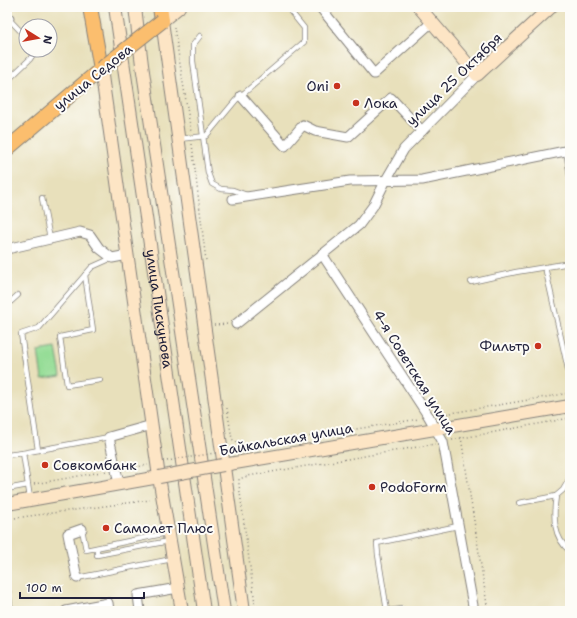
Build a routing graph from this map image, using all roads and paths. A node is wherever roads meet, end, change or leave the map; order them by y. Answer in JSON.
{"nodes":[{"id":1,"x":90,"y":7,"type":"edge"},
{"id":2,"x":115,"y":7,"type":"edge"},
{"id":3,"x":135,"y":7,"type":"edge"},
{"id":4,"x":160,"y":7,"type":"edge"},
{"id":5,"x":179,"y":7,"type":"edge"},
{"id":6,"x":288,"y":7,"type":"edge"},
{"id":7,"x":320,"y":7,"type":"edge"},
{"id":8,"x":419,"y":7,"type":"edge"},
{"id":9,"x":551,"y":7,"type":"edge"},
{"id":10,"x":8,"y":18,"type":"edge"},
{"id":11,"x":162,"y":21,"type":"junction"},
{"id":12,"x":432,"y":22,"type":"junction"},
{"id":13,"x":174,"y":27,"type":"dead end"},
{"id":14,"x":18,"y":29,"type":"edge"},
{"id":15,"x":200,"y":36,"type":"dead end"},
{"id":16,"x":31,"y":58,"type":"edge"},
{"id":17,"x":101,"y":70,"type":"junction"},
{"id":18,"x":477,"y":76,"type":"junction"},
{"id":19,"x":7,"y":80,"type":"edge"},
{"id":20,"x":241,"y":96,"type":"junction"},
{"id":21,"x":422,"y":131,"type":"junction"},
{"id":22,"x":205,"y":136,"type":"junction"},
{"id":23,"x":192,"y":138,"type":"junction"},
{"id":24,"x":178,"y":139,"type":"junction"},
{"id":25,"x":7,"y":149,"type":"edge"},
{"id":26,"x":568,"y":150,"type":"edge"},
{"id":27,"x":570,"y":177,"type":"edge"},
{"id":28,"x":386,"y":180,"type":"junction"},
{"id":29,"x":251,"y":197,"type":"junction"},
{"id":30,"x":42,"y":198,"type":"dead end"},
{"id":31,"x":233,"y":199,"type":"dead end"},
{"id":32,"x":50,"y":239,"type":"junction"},
{"id":33,"x":7,"y":249,"type":"edge"},
{"id":34,"x":322,"y":254,"type":"junction"},
{"id":35,"x":128,"y":255,"type":"junction"},
{"id":36,"x":112,"y":258,"type":"junction"},
{"id":37,"x":207,"y":262,"type":"dead end"},
{"id":38,"x":570,"y":263,"type":"edge"},
{"id":39,"x":545,"y":267,"type":"junction"},
{"id":40,"x":86,"y":275,"type":"junction"},
{"id":41,"x":471,"y":282,"type":"dead end"},
{"id":42,"x":18,"y":295,"type":"dead end"},
{"id":43,"x":7,"y":305,"type":"edge"},
{"id":44,"x":236,"y":324,"type":"joint"},
{"id":45,"x":214,"y":325,"type":"dead end"},
{"id":46,"x":570,"y":378,"type":"edge"},
{"id":47,"x":100,"y":380,"type":"dead end"},
{"id":48,"x":570,"y":393,"type":"edge"},
{"id":49,"x":570,"y":406,"type":"edge"},
{"id":50,"x":227,"y":408,"type":"dead end"},
{"id":51,"x":429,"y":417,"type":"junction"},
{"id":52,"x":570,"y":418,"type":"edge"},
{"id":53,"x":152,"y":425,"type":"junction"},
{"id":54,"x":435,"y":429,"type":"junction"},
{"id":55,"x":109,"y":437,"type":"junction"},
{"id":56,"x":461,"y":437,"type":"junction"},
{"id":57,"x":443,"y":442,"type":"junction"},
{"id":58,"x":38,"y":450,"type":"junction"},
{"id":59,"x":23,"y":453,"type":"junction"},
{"id":60,"x":215,"y":453,"type":"dead end"},
{"id":61,"x":7,"y":455,"type":"edge"},
{"id":62,"x":168,"y":461,"type":"dead end"},
{"id":63,"x":148,"y":465,"type":"dead end"},
{"id":64,"x":223,"y":465,"type":"junction"},
{"id":65,"x":116,"y":470,"type":"junction"},
{"id":66,"x":159,"y":477,"type":"junction"},
{"id":67,"x":570,"y":478,"type":"edge"},
{"id":68,"x":119,"y":484,"type":"junction"},
{"id":69,"x":28,"y":485,"type":"junction"},
{"id":70,"x":7,"y":489,"type":"edge"},
{"id":71,"x":556,"y":496,"type":"junction"},
{"id":72,"x":30,"y":500,"type":"junction"},
{"id":73,"x":150,"y":500,"type":"dead end"},
{"id":74,"x":519,"y":503,"type":"dead end"},
{"id":75,"x":7,"y":504,"type":"edge"},
{"id":76,"x":7,"y":519,"type":"edge"},
{"id":77,"x":458,"y":526,"type":"junction"},
{"id":78,"x":82,"y":529,"type":"joint"},
{"id":79,"x":170,"y":537,"type":"junction"},
{"id":80,"x":97,"y":548,"type":"junction"},
{"id":81,"x":570,"y":552,"type":"edge"},
{"id":82,"x":173,"y":558,"type":"junction"},
{"id":83,"x":77,"y":578,"type":"joint"},
{"id":84,"x":7,"y":583,"type":"edge"},
{"id":85,"x":178,"y":588,"type":"junction"},
{"id":86,"x":12,"y":611,"type":"edge"},
{"id":87,"x":67,"y":611,"type":"edge"},
{"id":88,"x":109,"y":611,"type":"edge"},
{"id":89,"x":140,"y":611,"type":"edge"},
{"id":90,"x":182,"y":611,"type":"edge"},
{"id":91,"x":204,"y":611,"type":"edge"},
{"id":92,"x":224,"y":611,"type":"edge"},
{"id":93,"x":244,"y":611,"type":"edge"},
{"id":94,"x":256,"y":611,"type":"edge"},
{"id":95,"x":388,"y":611,"type":"edge"},
{"id":96,"x":402,"y":611,"type":"edge"},
{"id":97,"x":474,"y":611,"type":"edge"},
{"id":98,"x":488,"y":611,"type":"edge"}],
"edges":[{"from":1,"to":17,"type":"main road"},
{"from":2,"to":91,"type":"main road","name":"улица Пискунова"},
{"from":3,"to":92,"type":"main road","name":"улица Пискунова"},
{"from":4,"to":11,"type":"main road"},
{"from":5,"to":11,"type":"main road","name":"улица Седова"},
{"from":6,"to":20,"type":"lane"},
{"from":7,"to":12,"type":"street"},
{"from":8,"to":12,"type":"main road"},
{"from":9,"to":18,"type":"main road","name":"улица 25 Октября"},
{"from":10,"to":14,"type":"lane"},
{"from":11,"to":17,"type":"main road","name":"улица Седова","bridge":true},
{"from":11,"to":24,"type":"main road"},
{"from":12,"to":18,"type":"main road"},
{"from":13,"to":23,"type":"path"},
{"from":15,"to":22,"type":"lane"},
{"from":16,"to":19,"type":"lane"},
{"from":17,"to":25,"type":"main road","name":"улица Седова"},
{"from":17,"to":35,"type":"main road","name":"улица Пискунова"},
{"from":18,"to":21,"type":"street","name":"улица 25 Октября"},
{"from":20,"to":21,"type":"street"},
{"from":20,"to":22,"type":"lane"},
{"from":21,"to":28,"type":"street","name":"улица 25 Октября"},
{"from":22,"to":23,"type":"lane"},
{"from":22,"to":29,"type":"lane"},
{"from":23,"to":24,"type":"lane"},
{"from":23,"to":37,"type":"path"},
{"from":24,"to":64,"type":"main road"},
{"from":26,"to":27,"type":"lane"},
{"from":26,"to":28,"type":"street"},
{"from":28,"to":29,"type":"street"},
{"from":28,"to":34,"type":"street","name":"улица 25 Октября"},
{"from":29,"to":31,"type":"street"},
{"from":30,"to":32,"type":"lane"},
{"from":32,"to":33,"type":"street"},
{"from":32,"to":36,"type":"street"},
{"from":34,"to":44,"type":"street","name":"улица 25 Октября"},
{"from":34,"to":51,"type":"street","name":"4-я Советская улица"},
{"from":35,"to":36,"type":"street"},
{"from":35,"to":53,"type":"main road","name":"улица Пискунова"},
{"from":36,"to":40,"type":"lane"},
{"from":38,"to":39,"type":"lane"},
{"from":39,"to":41,"type":"lane"},
{"from":39,"to":46,"type":"lane"},
{"from":40,"to":47,"type":"lane"},
{"from":40,"to":58,"type":"lane"},
{"from":42,"to":43,"type":"lane"},
{"from":44,"to":45,"type":"path"},
{"from":48,"to":51,"type":"path"},
{"from":49,"to":54,"type":"main road","name":"Байкальская улица"},
{"from":50,"to":51,"type":"path"},
{"from":51,"to":54,"type":"street","name":"4-я Советская улица"},
{"from":52,"to":56,"type":"path"},
{"from":53,"to":55,"type":"street"},
{"from":53,"to":66,"type":"main road","name":"улица Пискунова"},
{"from":54,"to":57,"type":"street","name":"4-я Советская улица"},
{"from":54,"to":64,"type":"main road","name":"Байкальская улица"},
{"from":55,"to":58,"type":"lane"},
{"from":55,"to":65,"type":"street"},
{"from":56,"to":57,"type":"path"},
{"from":56,"to":98,"type":"path"},
{"from":57,"to":77,"type":"street","name":"4-я Советская улица"},
{"from":57,"to":94,"type":"path"},
{"from":58,"to":59,"type":"lane"},
{"from":59,"to":61,"type":"lane"},
{"from":59,"to":69,"type":"lane"},
{"from":60,"to":62,"type":"path","bridge":true},
{"from":63,"to":65,"type":"path"},
{"from":64,"to":66,"type":"main road","name":"Байкальская улица","bridge":true},
{"from":64,"to":93,"type":"main road"},
{"from":65,"to":68,"type":"street"},
{"from":65,"to":69,"type":"path"},
{"from":66,"to":68,"type":"main road","name":"Байкальская улица"},
{"from":66,"to":79,"type":"main road","name":"улица Пискунова"},
{"from":67,"to":71,"type":"lane"},
{"from":68,"to":72,"type":"main road","name":"Байкальская улица"},
{"from":69,"to":70,"type":"lane"},
{"from":69,"to":72,"type":"lane"},
{"from":71,"to":74,"type":"lane"},
{"from":71,"to":81,"type":"lane"},
{"from":72,"to":75,"type":"main road","name":"Байкальская улица"},
{"from":73,"to":76,"type":"path"},
{"from":77,"to":95,"type":"lane"},
{"from":77,"to":97,"type":"street","name":"4-я Советская улица"},
{"from":78,"to":80,"type":"lane"},
{"from":78,"to":83,"type":"street"},
{"from":79,"to":80,"type":"lane"},
{"from":79,"to":80,"type":"lane"},
{"from":79,"to":82,"type":"main road","name":"улица Пискунова"},
{"from":82,"to":83,"type":"lane"},
{"from":82,"to":85,"type":"main road","name":"улица Пискунова"},
{"from":84,"to":86,"type":"lane"},
{"from":85,"to":89,"type":"street"},
{"from":85,"to":90,"type":"main road","name":"улица Пискунова"},
{"from":87,"to":88,"type":"street"},
{"from":95,"to":96,"type":"lane"}]}
